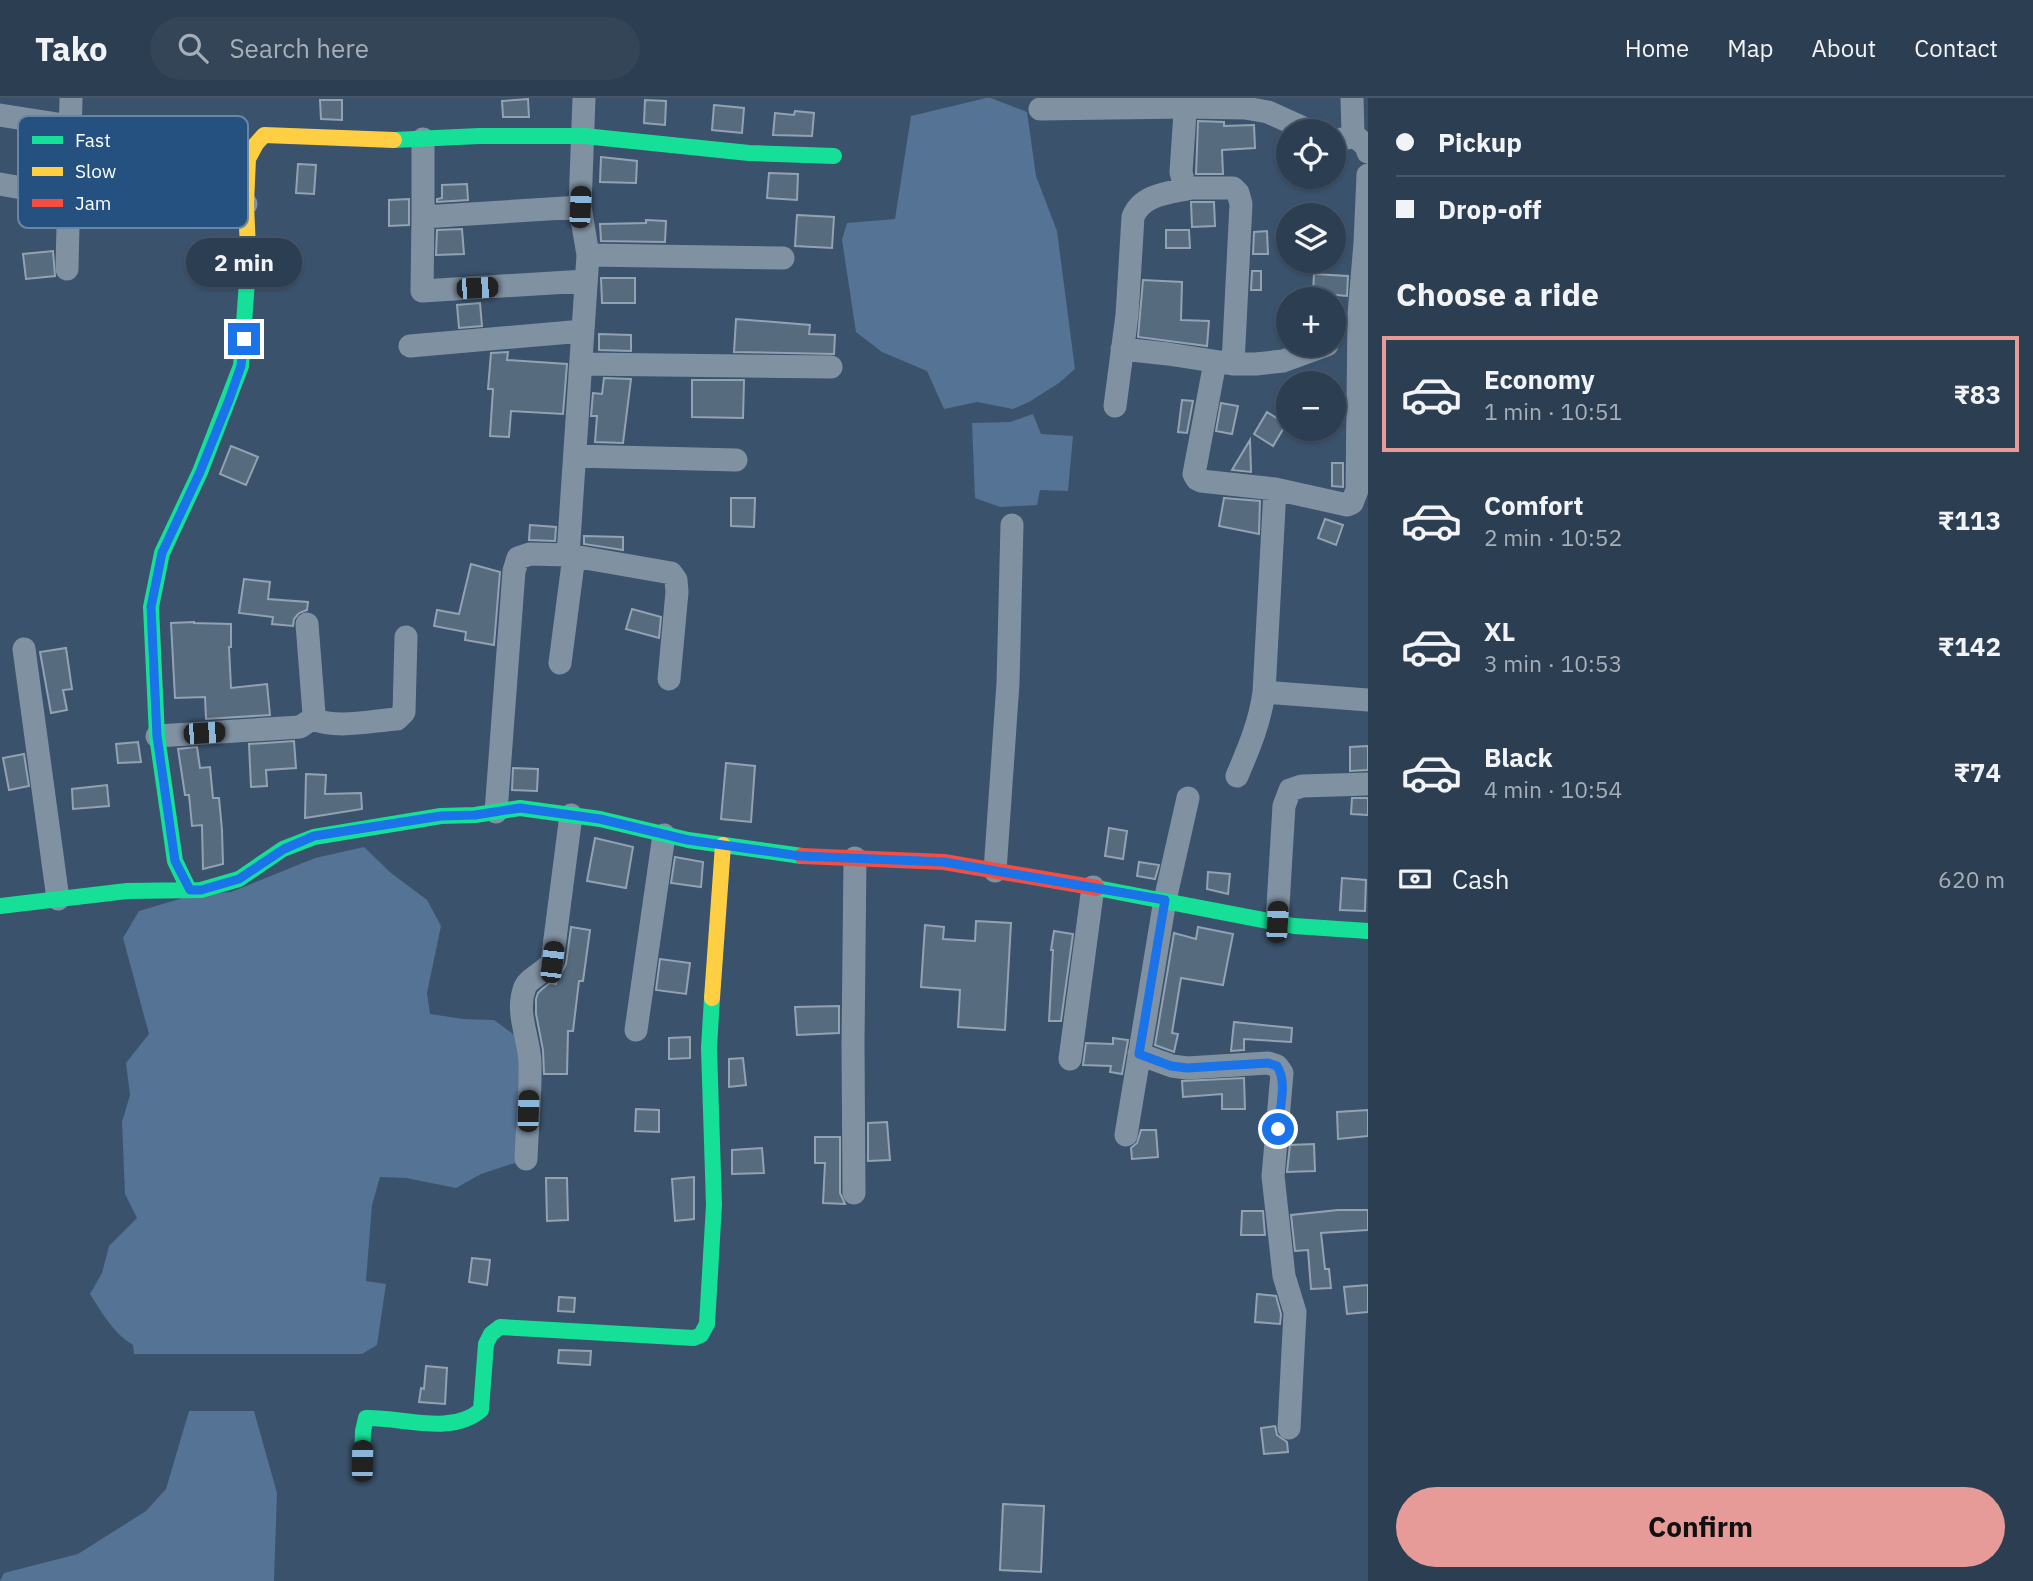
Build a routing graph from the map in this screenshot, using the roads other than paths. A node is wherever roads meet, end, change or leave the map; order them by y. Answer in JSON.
{"nodes":[{"id":1,"x":71,"y":98,"type":"edge"},
{"id":2,"x":584,"y":98,"type":"edge"},
{"id":3,"x":1352,"y":98,"type":"edge"},
{"id":4,"x":1186,"y":102,"type":"edge"},
{"id":5,"x":1040,"y":109,"type":"dead end"},
{"id":6,"x":0,"y":115,"type":"edge"},
{"id":7,"x":70,"y":116,"type":"edge"},
{"id":8,"x":18,"y":118,"type":"edge"},
{"id":9,"x":1283,"y":119,"type":"edge"},
{"id":10,"x":584,"y":136,"type":"junction"},
{"id":11,"x":423,"y":139,"type":"junction"},
{"id":12,"x":1352,"y":143,"type":"edge"},
{"id":13,"x":834,"y":156,"type":"dead end"},
{"id":14,"x":248,"y":159,"type":"edge"},
{"id":15,"x":1368,"y":175,"type":"edge"},
{"id":16,"x":0,"y":184,"type":"edge"},
{"id":17,"x":18,"y":187,"type":"edge"},
{"id":18,"x":1191,"y":188,"type":"junction"},
{"id":19,"x":580,"y":207,"type":"junction"},
{"id":20,"x":423,"y":217,"type":"junction"},
{"id":21,"x":67,"y":228,"type":"edge"},
{"id":22,"x":247,"y":228,"type":"edge"},
{"id":23,"x":1366,"y":243,"type":"edge"},
{"id":24,"x":588,"y":255,"type":"junction"},
{"id":25,"x":783,"y":258,"type":"dead end"},
{"id":26,"x":66,"y":269,"type":"dead end"},
{"id":27,"x":585,"y":281,"type":"junction"},
{"id":28,"x":583,"y":331,"type":"junction"},
{"id":29,"x":1359,"y":334,"type":"junction"},
{"id":30,"x":1346,"y":339,"type":"edge"},
{"id":31,"x":410,"y":346,"type":"dead end"},
{"id":32,"x":1122,"y":349,"type":"junction"},
{"id":33,"x":1294,"y":357,"type":"edge"},
{"id":34,"x":1224,"y":363,"type":"junction"},
{"id":35,"x":581,"y":364,"type":"junction"},
{"id":36,"x":831,"y":367,"type":"dead end"},
{"id":37,"x":1115,"y":406,"type":"dead end"},
{"id":38,"x":575,"y":456,"type":"junction"},
{"id":39,"x":736,"y":460,"type":"dead end"},
{"id":40,"x":1275,"y":489,"type":"junction"},
{"id":41,"x":1012,"y":525,"type":"dead end"},
{"id":42,"x":571,"y":555,"type":"junction"},
{"id":43,"x":307,"y":624,"type":"dead end"},
{"id":44,"x":406,"y":637,"type":"dead end"},
{"id":45,"x":24,"y":649,"type":"dead end"},
{"id":46,"x":559,"y":663,"type":"dead end"},
{"id":47,"x":669,"y":679,"type":"dead end"},
{"id":48,"x":1264,"y":692,"type":"junction"},
{"id":49,"x":1368,"y":700,"type":"edge"},
{"id":50,"x":312,"y":719,"type":"junction"},
{"id":51,"x":157,"y":736,"type":"junction"},
{"id":52,"x":1237,"y":776,"type":"dead end"},
{"id":53,"x":1368,"y":784,"type":"edge"},
{"id":54,"x":1188,"y":798,"type":"dead end"},
{"id":55,"x":496,"y":812,"type":"junction"},
{"id":56,"x":571,"y":815,"type":"junction"},
{"id":57,"x":664,"y":835,"type":"junction"},
{"id":58,"x":723,"y":845,"type":"junction"},
{"id":59,"x":855,"y":858,"type":"junction"},
{"id":60,"x":995,"y":871,"type":"junction"},
{"id":61,"x":1093,"y":887,"type":"junction"},
{"id":62,"x":190,"y":890,"type":"junction"},
{"id":63,"x":58,"y":899,"type":"junction"},
{"id":64,"x":1165,"y":900,"type":"junction"},
{"id":65,"x":0,"y":906,"type":"edge"},
{"id":66,"x":1277,"y":922,"type":"junction"},
{"id":67,"x":1368,"y":931,"type":"edge"},
{"id":68,"x":636,"y":1030,"type":"dead end"},
{"id":69,"x":1139,"y":1054,"type":"junction"},
{"id":70,"x":1070,"y":1059,"type":"dead end"},
{"id":71,"x":1126,"y":1135,"type":"dead end"},
{"id":72,"x":526,"y":1159,"type":"dead end"},
{"id":73,"x":855,"y":1193,"type":"dead end"},
{"id":74,"x":1289,"y":1428,"type":"dead end"},
{"id":75,"x":362,"y":1461,"type":"dead end"}],
"edges":[{"from":1,"to":7,"type":"street"},
{"from":2,"to":10,"type":"street"},
{"from":3,"to":12,"type":"street"},
{"from":4,"to":5,"type":"street"},
{"from":4,"to":9,"type":"street"},
{"from":4,"to":18,"type":"street"},
{"from":6,"to":8,"type":"street"},
{"from":10,"to":11,"type":"street"},
{"from":10,"to":13,"type":"street"},
{"from":10,"to":19,"type":"street"},
{"from":11,"to":14,"type":"street"},
{"from":11,"to":20,"type":"street"},
{"from":15,"to":23,"type":"street"},
{"from":16,"to":17,"type":"street"},
{"from":18,"to":32,"type":"street"},
{"from":18,"to":34,"type":"street"},
{"from":19,"to":20,"type":"street"},
{"from":19,"to":24,"type":"street"},
{"from":20,"to":27,"type":"street"},
{"from":21,"to":26,"type":"street"},
{"from":22,"to":51,"type":"street"},
{"from":23,"to":29,"type":"street"},
{"from":24,"to":25,"type":"street"},
{"from":24,"to":27,"type":"street"},
{"from":27,"to":28,"type":"street"},
{"from":28,"to":31,"type":"street"},
{"from":28,"to":35,"type":"street"},
{"from":29,"to":30,"type":"street"},
{"from":29,"to":40,"type":"street"},
{"from":32,"to":34,"type":"street"},
{"from":32,"to":37,"type":"street"},
{"from":33,"to":34,"type":"street"},
{"from":34,"to":40,"type":"street"},
{"from":35,"to":36,"type":"street"},
{"from":35,"to":38,"type":"street"},
{"from":38,"to":39,"type":"street"},
{"from":38,"to":42,"type":"street"},
{"from":40,"to":48,"type":"street"},
{"from":41,"to":60,"type":"street"},
{"from":42,"to":46,"type":"street"},
{"from":42,"to":47,"type":"street"},
{"from":42,"to":55,"type":"street"},
{"from":43,"to":50,"type":"street"},
{"from":44,"to":50,"type":"street"},
{"from":45,"to":63,"type":"street"},
{"from":48,"to":49,"type":"street"},
{"from":48,"to":52,"type":"street"},
{"from":50,"to":51,"type":"street"},
{"from":51,"to":62,"type":"street"},
{"from":53,"to":66,"type":"street"},
{"from":54,"to":64,"type":"street"},
{"from":55,"to":56,"type":"street"},
{"from":55,"to":62,"type":"street"},
{"from":56,"to":57,"type":"street"},
{"from":56,"to":72,"type":"street"},
{"from":57,"to":58,"type":"street"},
{"from":57,"to":68,"type":"street"},
{"from":58,"to":59,"type":"street"},
{"from":58,"to":75,"type":"street"},
{"from":59,"to":60,"type":"street"},
{"from":59,"to":73,"type":"street"},
{"from":60,"to":61,"type":"street"},
{"from":61,"to":64,"type":"street"},
{"from":61,"to":70,"type":"street"},
{"from":62,"to":63,"type":"street"},
{"from":63,"to":65,"type":"street"},
{"from":64,"to":66,"type":"street"},
{"from":64,"to":69,"type":"street"},
{"from":66,"to":67,"type":"street"},
{"from":69,"to":71,"type":"street"},
{"from":69,"to":74,"type":"street"}]}
